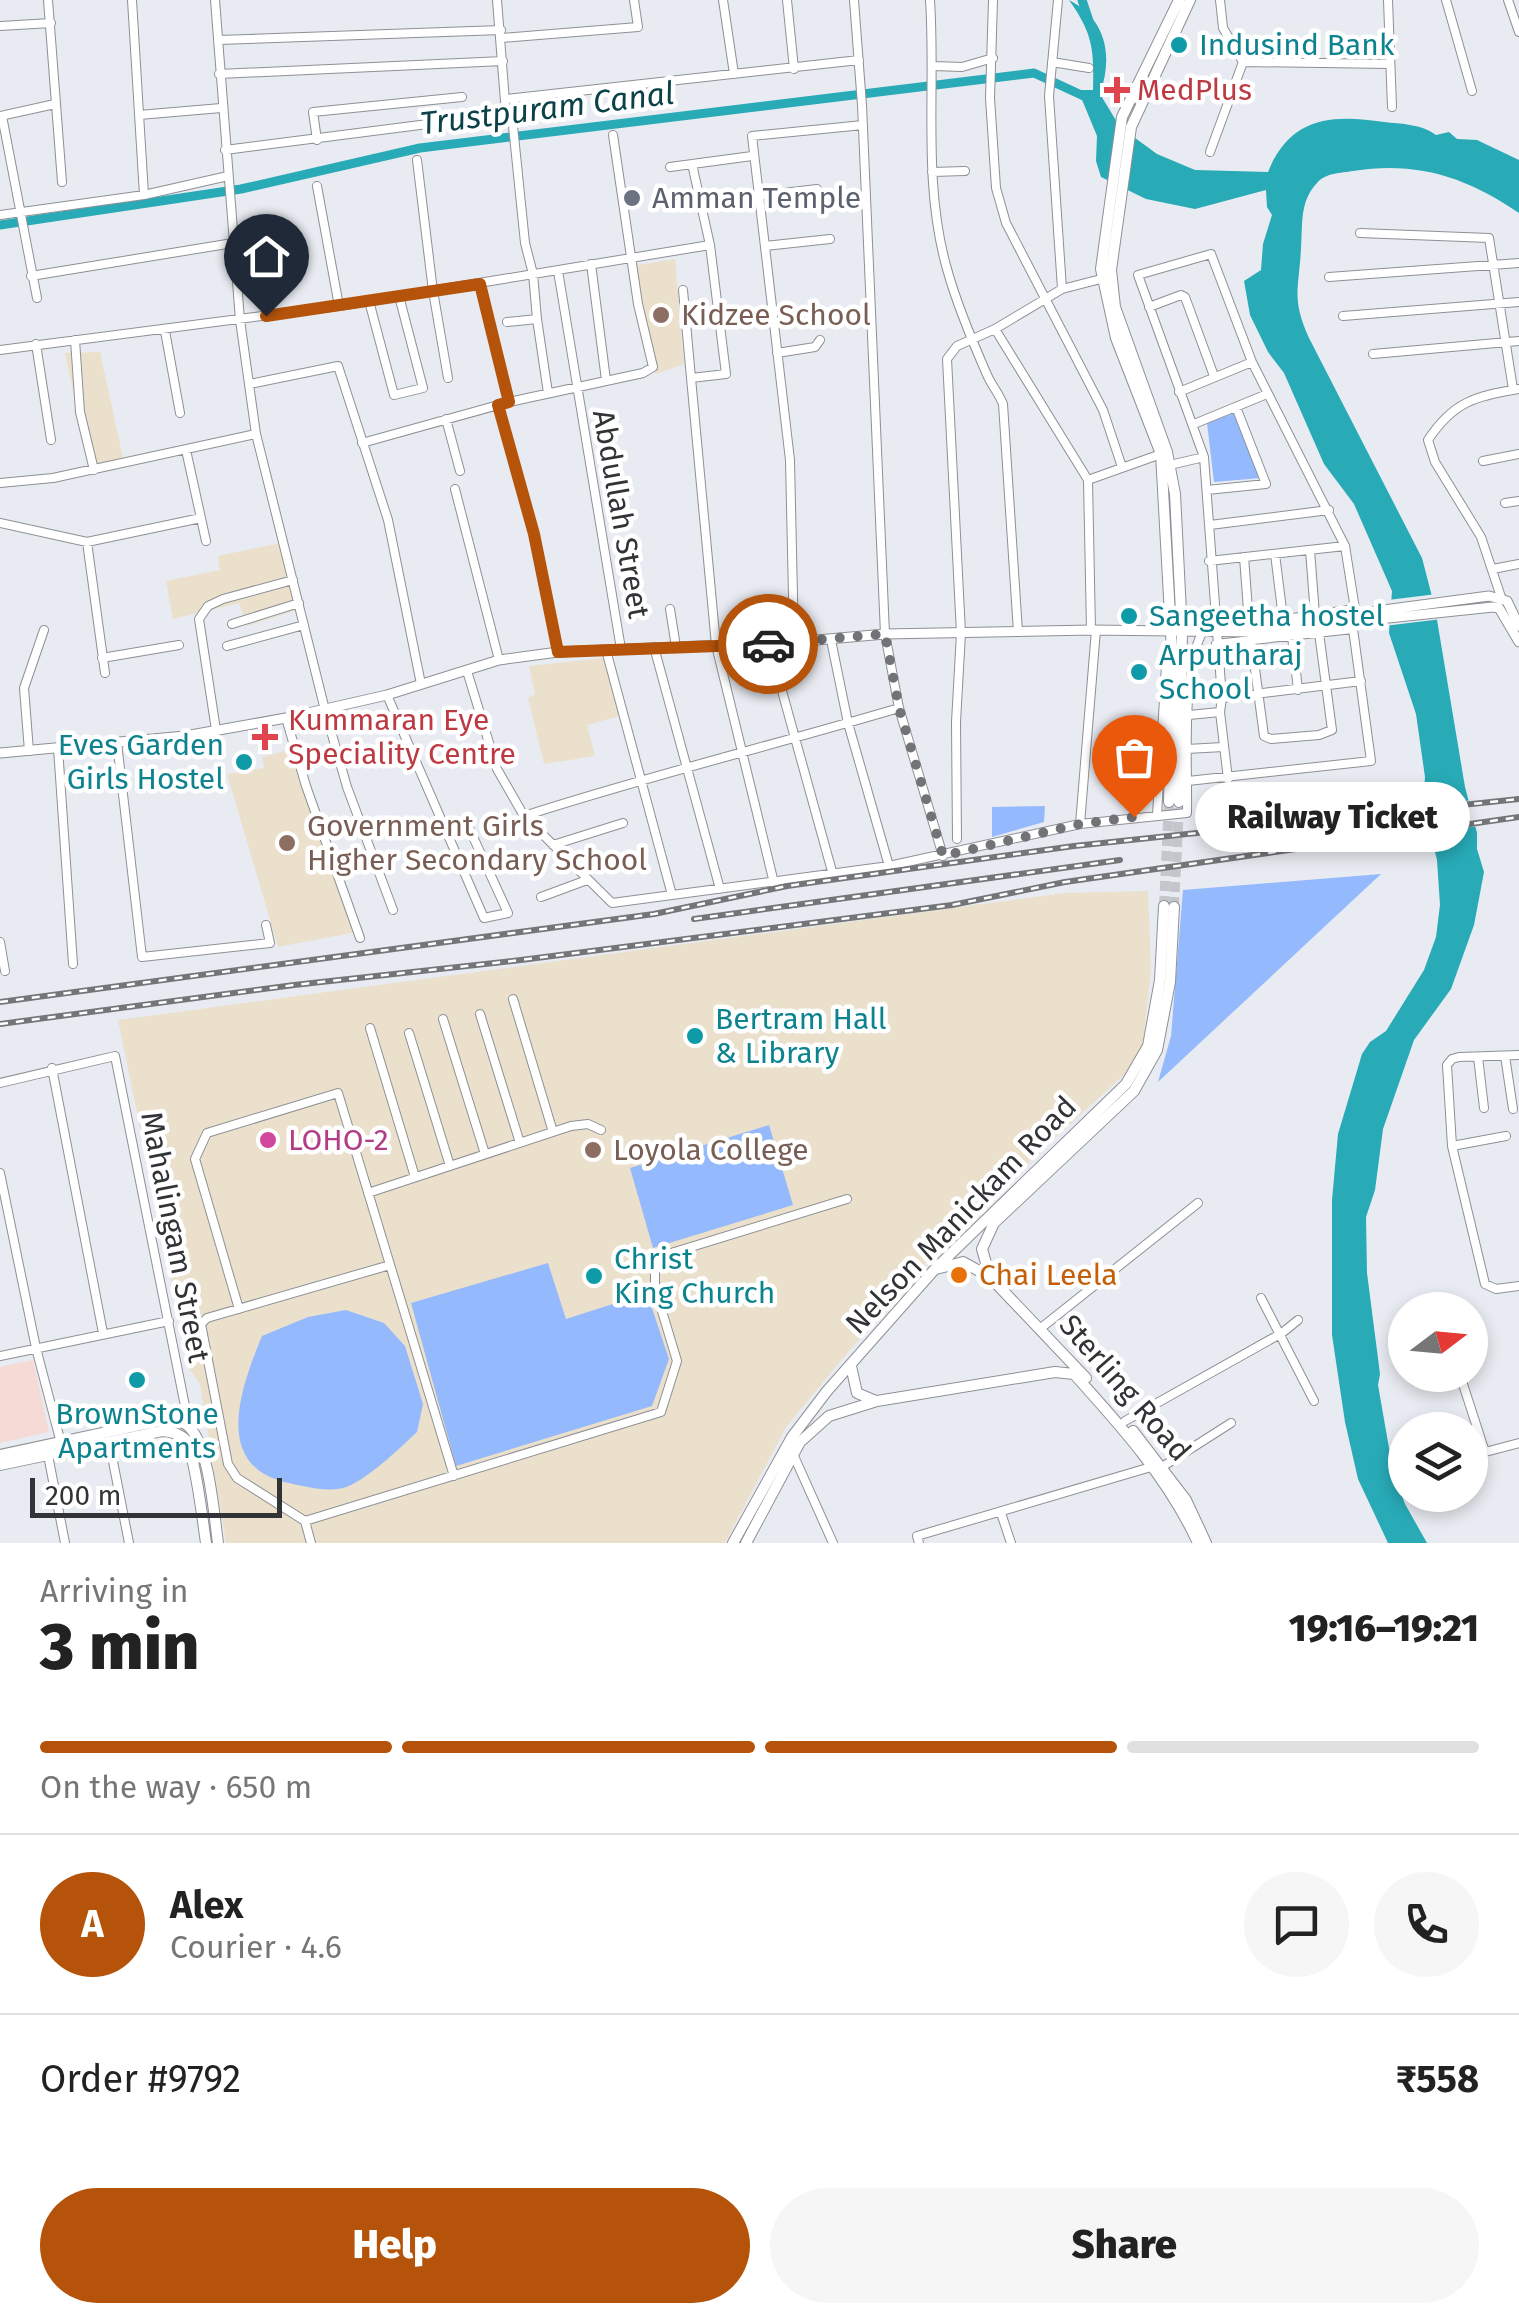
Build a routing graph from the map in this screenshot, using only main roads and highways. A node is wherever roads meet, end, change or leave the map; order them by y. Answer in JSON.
{"nodes":[{"id":1,"x":1179,"y":0,"type":"edge"},
{"id":2,"x":1190,"y":0,"type":"edge"},
{"id":3,"x":1114,"y":200,"type":"junction"},
{"id":4,"x":1177,"y":632,"type":"junction"},
{"id":5,"x":1169,"y":907,"type":"tunnel mouth"},
{"id":6,"x":1134,"y":1079,"type":"junction"},
{"id":7,"x":934,"y":1270,"type":"junction"},
{"id":8,"x":990,"y":1277,"type":"junction"},
{"id":9,"x":1057,"y":1349,"type":"junction"},
{"id":10,"x":850,"y":1366,"type":"junction"},
{"id":11,"x":1033,"y":1375,"type":"junction"},
{"id":12,"x":877,"y":1401,"type":"junction"},
{"id":13,"x":796,"y":1439,"type":"junction"},
{"id":14,"x":62,"y":1446,"type":"junction"},
{"id":15,"x":0,"y":1455,"type":"edge"},
{"id":16,"x":0,"y":1465,"type":"edge"},
{"id":17,"x":1157,"y":1467,"type":"junction"},
{"id":18,"x":206,"y":1543,"type":"edge"},
{"id":19,"x":218,"y":1543,"type":"edge"},
{"id":20,"x":733,"y":1543,"type":"edge"},
{"id":21,"x":746,"y":1543,"type":"edge"},
{"id":22,"x":1198,"y":1543,"type":"edge"},
{"id":23,"x":1206,"y":1543,"type":"edge"}],
"edges":[{"from":1,"to":3,"type":"main road"},
{"from":2,"to":3,"type":"main road"},
{"from":3,"to":4,"type":"main road"},
{"from":3,"to":4,"type":"main road"},
{"from":4,"to":4,"type":"main road"},
{"from":5,"to":6,"type":"main road"},
{"from":6,"to":7,"type":"main road","name":"Nelson Manickam Road"},
{"from":6,"to":8,"type":"main road","name":"Nelson Manickam Road"},
{"from":7,"to":8,"type":"main road"},
{"from":7,"to":10,"type":"main road","name":"Nelson Manickam Road"},
{"from":8,"to":9,"type":"main road","name":"Sterling Road"},
{"from":9,"to":11,"type":"main road"},
{"from":9,"to":17,"type":"main road","name":"Sterling Road"},
{"from":10,"to":12,"type":"main road"},
{"from":10,"to":13,"type":"main road","name":"Nelson Manickam Road"},
{"from":11,"to":12,"type":"main road"},
{"from":11,"to":17,"type":"main road","name":"Sterling Road"},
{"from":12,"to":13,"type":"main road"},
{"from":13,"to":20,"type":"main road"},
{"from":13,"to":21,"type":"main road"},
{"from":14,"to":15,"type":"main road"},
{"from":14,"to":16,"type":"main road"},
{"from":14,"to":18,"type":"main road"},
{"from":14,"to":19,"type":"main road"},
{"from":17,"to":22,"type":"main road","name":"Sterling Road"},
{"from":17,"to":23,"type":"main road","name":"Sterling Road"}]}
